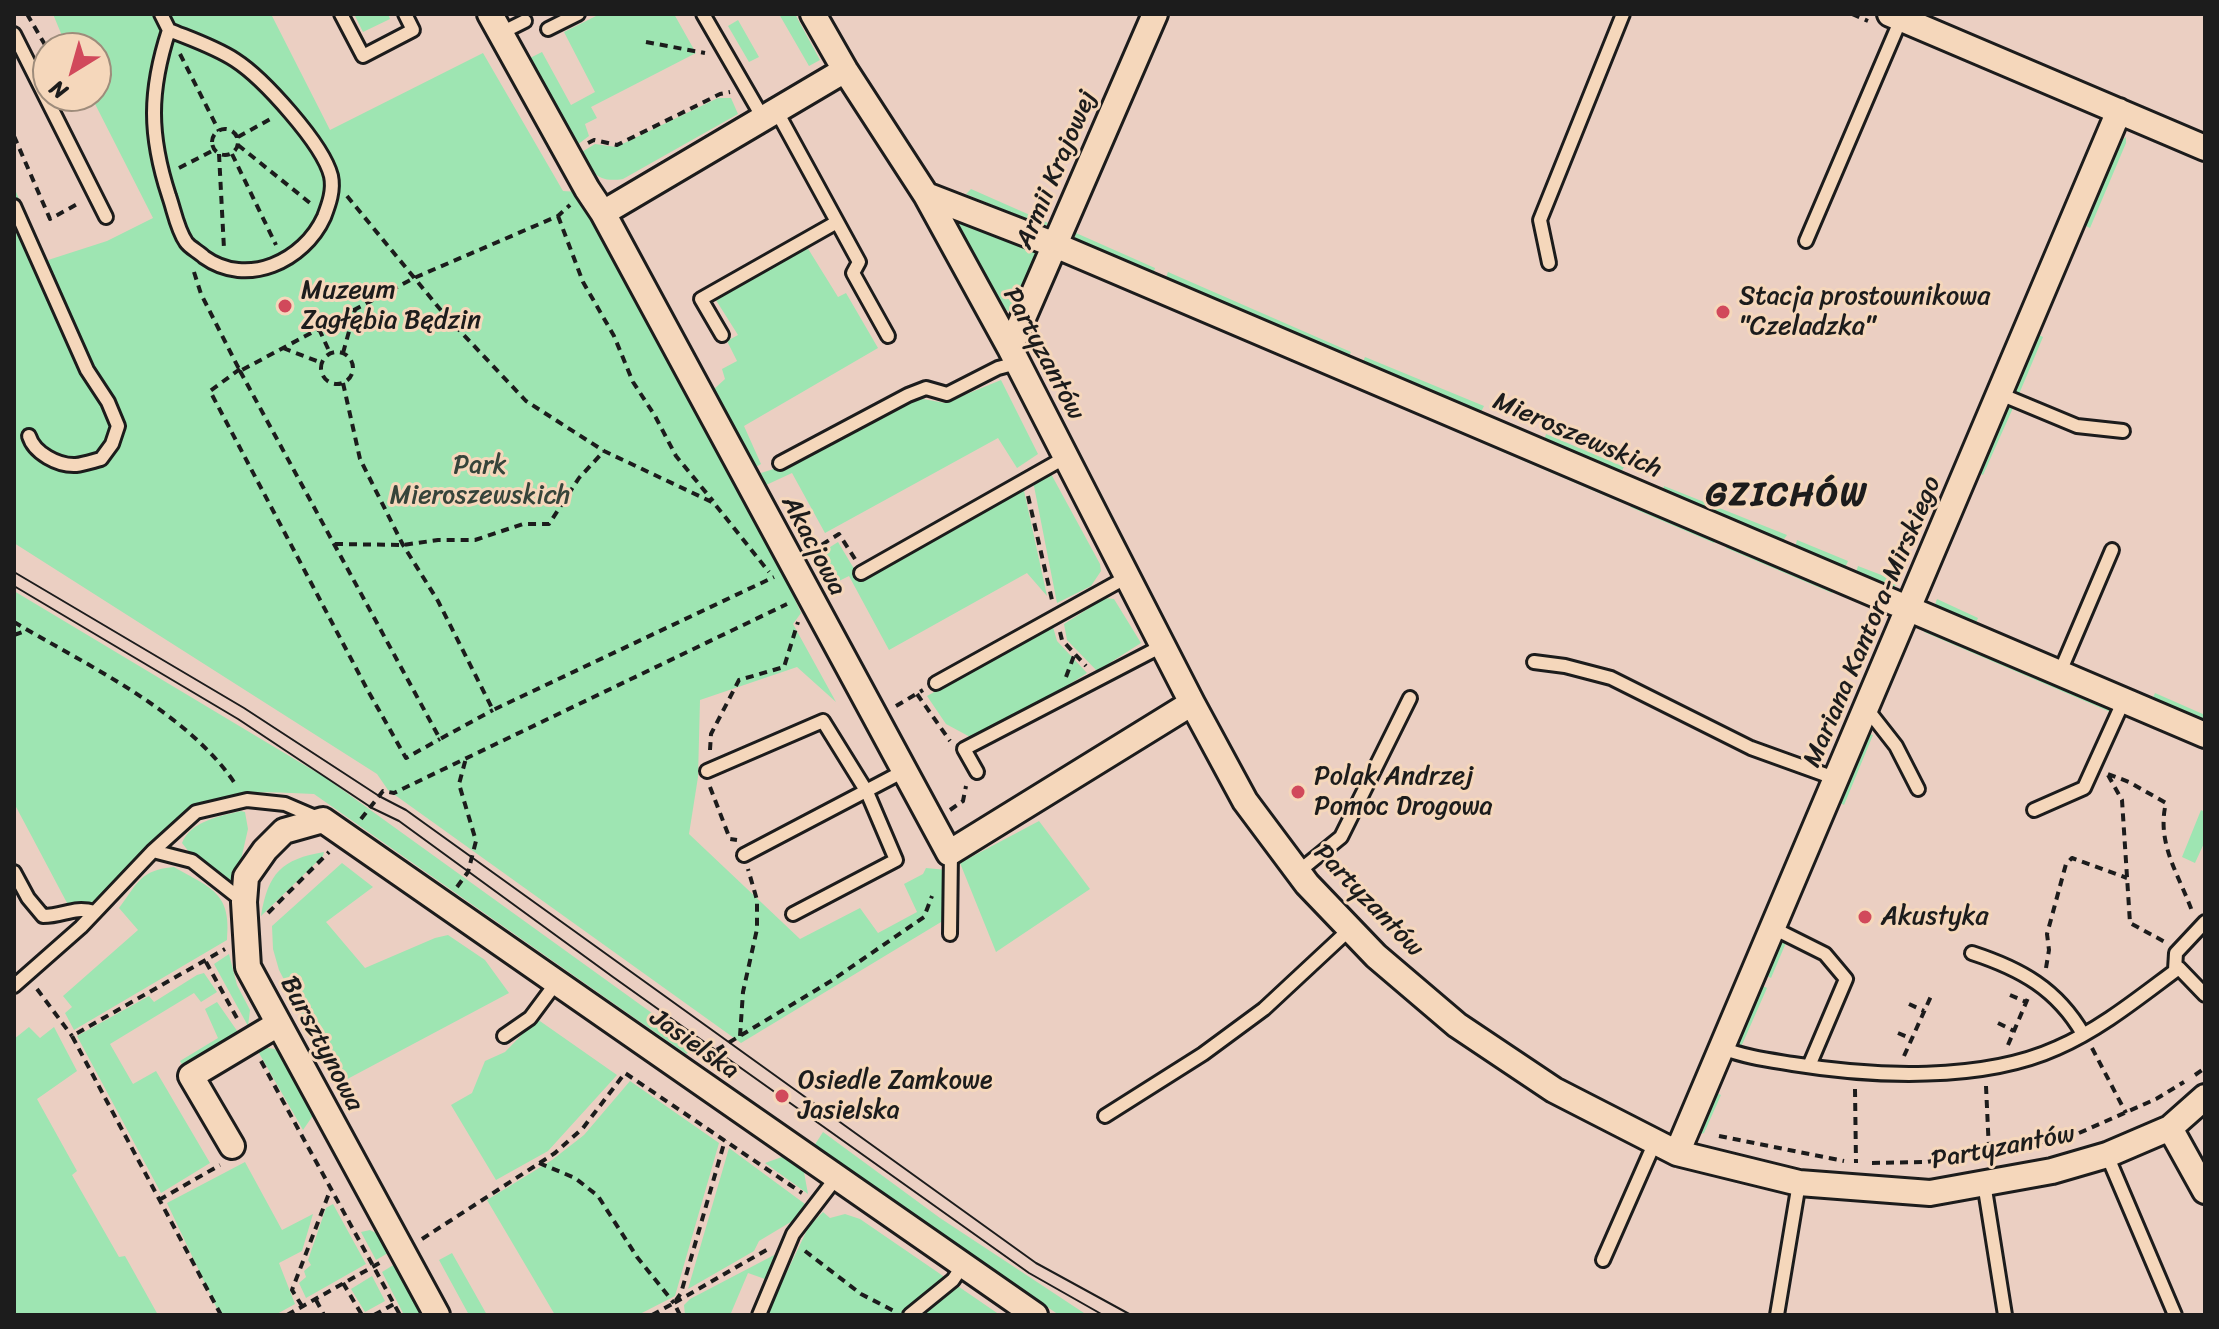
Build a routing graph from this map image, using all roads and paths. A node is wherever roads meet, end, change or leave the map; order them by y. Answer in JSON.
{"nodes":[{"id":1,"x":27,"y":14,"type":"edge"},
{"id":2,"x":161,"y":14,"type":"edge"},
{"id":3,"x":341,"y":14,"type":"edge"},
{"id":4,"x":405,"y":14,"type":"edge"},
{"id":5,"x":578,"y":14,"type":"edge"},
{"id":6,"x":703,"y":14,"type":"edge"},
{"id":7,"x":813,"y":14,"type":"edge"},
{"id":8,"x":1155,"y":14,"type":"edge"},
{"id":9,"x":1623,"y":14,"type":"edge"},
{"id":10,"x":1896,"y":16,"type":"edge"},
{"id":11,"x":525,"y":21,"type":"dead end"},
{"id":12,"x":496,"y":24,"type":"edge"},
{"id":13,"x":548,"y":29,"type":"dead end"},
{"id":14,"x":169,"y":30,"type":"junction"},
{"id":15,"x":38,"y":32,"type":"edge"},
{"id":16,"x":14,"y":34,"type":"edge"},
{"id":17,"x":646,"y":42,"type":"dead end"},
{"id":18,"x":711,"y":55,"type":"dead end"},
{"id":19,"x":845,"y":70,"type":"junction"},
{"id":20,"x":732,"y":91,"type":"dead end"},
{"id":21,"x":287,"y":110,"type":"junction"},
{"id":22,"x":2119,"y":111,"type":"junction"},
{"id":23,"x":769,"y":114,"type":"junction"},
{"id":24,"x":219,"y":131,"type":"junction"},
{"id":25,"x":14,"y":136,"type":"edge"},
{"id":26,"x":238,"y":137,"type":"junction"},
{"id":27,"x":238,"y":145,"type":"junction"},
{"id":28,"x":584,"y":145,"type":"dead end"},
{"id":29,"x":2205,"y":148,"type":"edge"},
{"id":30,"x":217,"y":152,"type":"junction"},
{"id":31,"x":232,"y":154,"type":"junction"},
{"id":32,"x":163,"y":176,"type":"junction"},
{"id":33,"x":331,"y":176,"type":"junction"},
{"id":34,"x":587,"y":189,"type":"junction"},
{"id":35,"x":926,"y":195,"type":"junction"},
{"id":36,"x":14,"y":206,"type":"edge"},
{"id":37,"x":72,"y":206,"type":"dead end"},
{"id":38,"x":603,"y":213,"type":"junction"},
{"id":39,"x":325,"y":215,"type":"junction"},
{"id":40,"x":558,"y":216,"type":"junction"},
{"id":41,"x":106,"y":217,"type":"dead end"},
{"id":42,"x":837,"y":222,"type":"junction"},
{"id":43,"x":1806,"y":241,"type":"dead end"},
{"id":44,"x":186,"y":242,"type":"junction"},
{"id":45,"x":1055,"y":245,"type":"junction"},
{"id":46,"x":284,"y":262,"type":"junction"},
{"id":47,"x":1549,"y":263,"type":"dead end"},
{"id":48,"x":225,"y":268,"type":"junction"},
{"id":49,"x":414,"y":278,"type":"junction"},
{"id":50,"x":355,"y":310,"type":"junction"},
{"id":51,"x":319,"y":329,"type":"junction"},
{"id":52,"x":722,"y":335,"type":"dead end"},
{"id":53,"x":888,"y":336,"type":"dead end"},
{"id":54,"x":283,"y":348,"type":"junction"},
{"id":55,"x":330,"y":353,"type":"junction"},
{"id":56,"x":343,"y":353,"type":"junction"},
{"id":57,"x":1013,"y":355,"type":"junction"},
{"id":58,"x":322,"y":363,"type":"junction"},
{"id":59,"x":240,"y":370,"type":"junction"},
{"id":60,"x":343,"y":383,"type":"junction"},
{"id":61,"x":2000,"y":394,"type":"junction"},
{"id":62,"x":2123,"y":431,"type":"dead end"},
{"id":63,"x":29,"y":436,"type":"dead end"},
{"id":64,"x":604,"y":451,"type":"junction"},
{"id":65,"x":1066,"y":457,"type":"junction"},
{"id":66,"x":780,"y":463,"type":"dead end"},
{"id":67,"x":1024,"y":480,"type":"junction"},
{"id":68,"x":714,"y":503,"type":"junction"},
{"id":69,"x":833,"y":538,"type":"dead end"},
{"id":70,"x":335,"y":544,"type":"junction"},
{"id":71,"x":403,"y":545,"type":"junction"},
{"id":72,"x":818,"y":548,"type":"dead end"},
{"id":73,"x":2112,"y":550,"type":"dead end"},
{"id":74,"x":861,"y":573,"type":"dead end"},
{"id":75,"x":1127,"y":577,"type":"junction"},
{"id":76,"x":807,"y":594,"type":"junction"},
{"id":77,"x":1910,"y":607,"type":"junction"},
{"id":78,"x":1056,"y":616,"type":"junction"},
{"id":79,"x":14,"y":622,"type":"edge"},
{"id":80,"x":28,"y":630,"type":"junction"},
{"id":81,"x":14,"y":635,"type":"edge"},
{"id":82,"x":1162,"y":646,"type":"junction"},
{"id":83,"x":1534,"y":662,"type":"dead end"},
{"id":84,"x":2060,"y":672,"type":"junction"},
{"id":85,"x":1099,"y":679,"type":"junction"},
{"id":86,"x":936,"y":683,"type":"joint"},
{"id":87,"x":917,"y":694,"type":"junction"},
{"id":88,"x":1410,"y":698,"type":"dead end"},
{"id":89,"x":2124,"y":700,"type":"junction"},
{"id":90,"x":1192,"y":703,"type":"junction"},
{"id":91,"x":895,"y":707,"type":"dead end"},
{"id":92,"x":1867,"y":709,"type":"junction"},
{"id":93,"x":493,"y":710,"type":"junction"},
{"id":94,"x":2205,"y":735,"type":"edge"},
{"id":95,"x":440,"y":739,"type":"junction"},
{"id":96,"x":964,"y":749,"type":"junction"},
{"id":97,"x":466,"y":758,"type":"junction"},
{"id":98,"x":2111,"y":763,"type":"dead end"},
{"id":99,"x":707,"y":771,"type":"junction"},
{"id":100,"x":904,"y":771,"type":"junction"},
{"id":101,"x":977,"y":772,"type":"dead end"},
{"id":102,"x":2107,"y":774,"type":"junction"},
{"id":103,"x":1837,"y":779,"type":"junction"},
{"id":104,"x":1918,"y":789,"type":"dead end"},
{"id":105,"x":867,"y":792,"type":"junction"},
{"id":106,"x":247,"y":800,"type":"junction"},
{"id":107,"x":2034,"y":810,"type":"dead end"},
{"id":108,"x":323,"y":820,"type":"junction"},
{"id":109,"x":355,"y":825,"type":"dead end"},
{"id":110,"x":153,"y":851,"type":"junction"},
{"id":111,"x":329,"y":852,"type":"dead end"},
{"id":112,"x":951,"y":852,"type":"junction"},
{"id":113,"x":744,"y":855,"type":"junction"},
{"id":114,"x":14,"y":872,"type":"edge"},
{"id":115,"x":1298,"y":872,"type":"junction"},
{"id":116,"x":2129,"y":879,"type":"junction"},
{"id":117,"x":934,"y":892,"type":"dead end"},
{"id":118,"x":453,"y":893,"type":"dead end"},
{"id":119,"x":244,"y":902,"type":"junction"},
{"id":120,"x":95,"y":912,"type":"junction"},
{"id":121,"x":793,"y":914,"type":"dead end"},
{"id":122,"x":2199,"y":919,"type":"edge"},
{"id":123,"x":262,"y":920,"type":"dead end"},
{"id":124,"x":1773,"y":928,"type":"junction"},
{"id":125,"x":1350,"y":929,"type":"junction"},
{"id":126,"x":950,"y":934,"type":"dead end"},
{"id":127,"x":227,"y":948,"type":"dead end"},
{"id":128,"x":1972,"y":953,"type":"dead end"},
{"id":129,"x":206,"y":962,"type":"junction"},
{"id":130,"x":2173,"y":972,"type":"junction"},
{"id":131,"x":27,"y":975,"type":"junction"},
{"id":132,"x":556,"y":983,"type":"junction"},
{"id":133,"x":2039,"y":984,"type":"junction"},
{"id":134,"x":14,"y":986,"type":"edge"},
{"id":135,"x":1932,"y":994,"type":"dead end"},
{"id":136,"x":2010,"y":995,"type":"dead end"},
{"id":137,"x":2205,"y":995,"type":"edge"},
{"id":138,"x":2026,"y":1002,"type":"junction"},
{"id":139,"x":1909,"y":1004,"type":"dead end"},
{"id":140,"x":233,"y":1011,"type":"dead end"},
{"id":141,"x":1924,"y":1011,"type":"junction"},
{"id":142,"x":1998,"y":1023,"type":"dead end"},
{"id":143,"x":278,"y":1024,"type":"junction"},
{"id":144,"x":2014,"y":1031,"type":"junction"},
{"id":145,"x":1898,"y":1033,"type":"dead end"},
{"id":146,"x":2083,"y":1034,"type":"junction"},
{"id":147,"x":72,"y":1036,"type":"junction"},
{"id":148,"x":504,"y":1036,"type":"dead end"},
{"id":149,"x":740,"y":1036,"type":"junction"},
{"id":150,"x":1912,"y":1039,"type":"junction"},
{"id":151,"x":250,"y":1041,"type":"junction"},
{"id":152,"x":1722,"y":1048,"type":"junction"},
{"id":153,"x":699,"y":1060,"type":"dead end"},
{"id":154,"x":1809,"y":1066,"type":"junction"},
{"id":155,"x":1992,"y":1067,"type":"junction"},
{"id":156,"x":2205,"y":1068,"type":"edge"},
{"id":157,"x":1855,"y":1073,"type":"junction"},
{"id":158,"x":1897,"y":1073,"type":"junction"},
{"id":159,"x":2205,"y":1097,"type":"edge"},
{"id":160,"x":663,"y":1098,"type":"dead end"},
{"id":161,"x":2126,"y":1113,"type":"junction"},
{"id":162,"x":1105,"y":1116,"type":"dead end"},
{"id":163,"x":2170,"y":1128,"type":"junction"},
{"id":164,"x":725,"y":1140,"type":"dead end"},
{"id":165,"x":1672,"y":1145,"type":"junction"},
{"id":166,"x":232,"y":1146,"type":"joint"},
{"id":167,"x":1989,"y":1151,"type":"junction"},
{"id":168,"x":2107,"y":1155,"type":"junction"},
{"id":169,"x":539,"y":1163,"type":"junction"},
{"id":170,"x":1856,"y":1163,"type":"junction"},
{"id":171,"x":836,"y":1178,"type":"junction"},
{"id":172,"x":1799,"y":1183,"type":"junction"},
{"id":173,"x":1984,"y":1183,"type":"junction"},
{"id":174,"x":331,"y":1188,"type":"junction"},
{"id":175,"x":2205,"y":1191,"type":"edge"},
{"id":176,"x":159,"y":1200,"type":"junction"},
{"id":177,"x":790,"y":1240,"type":"junction"},
{"id":178,"x":401,"y":1251,"type":"junction"},
{"id":179,"x":1603,"y":1260,"type":"dead end"},
{"id":180,"x":963,"y":1265,"type":"junction"},
{"id":181,"x":374,"y":1266,"type":"junction"},
{"id":182,"x":343,"y":1283,"type":"junction"},
{"id":183,"x":315,"y":1299,"type":"junction"},
{"id":184,"x":674,"y":1303,"type":"junction"},
{"id":185,"x":394,"y":1304,"type":"junction"},
{"id":186,"x":302,"y":1306,"type":"junction"},
{"id":187,"x":679,"y":1314,"type":"edge"},
{"id":188,"x":221,"y":1315,"type":"edge"},
{"id":189,"x":287,"y":1315,"type":"edge"},
{"id":190,"x":324,"y":1315,"type":"edge"},
{"id":191,"x":362,"y":1315,"type":"edge"},
{"id":192,"x":374,"y":1315,"type":"edge"},
{"id":193,"x":400,"y":1315,"type":"edge"},
{"id":194,"x":437,"y":1315,"type":"edge"},
{"id":195,"x":652,"y":1315,"type":"edge"},
{"id":196,"x":759,"y":1315,"type":"edge"},
{"id":197,"x":909,"y":1315,"type":"edge"},
{"id":198,"x":1035,"y":1315,"type":"edge"},
{"id":199,"x":1777,"y":1315,"type":"edge"},
{"id":200,"x":2005,"y":1315,"type":"edge"},
{"id":201,"x":2175,"y":1315,"type":"edge"}],
"edges":[{"from":1,"to":15,"type":"path"},
{"from":2,"to":14,"type":"lane"},
{"from":3,"to":4,"type":"lane"},
{"from":5,"to":13,"type":"lane"},
{"from":6,"to":23,"type":"lane"},
{"from":7,"to":19,"type":"street","name":"Partyzantów"},
{"from":8,"to":45,"type":"street","name":"Armii Krajowej"},
{"from":9,"to":47,"type":"lane"},
{"from":10,"to":22,"type":"street"},
{"from":10,"to":43,"type":"lane"},
{"from":11,"to":12,"type":"lane"},
{"from":12,"to":34,"type":"street","name":"Akacjowa"},
{"from":14,"to":21,"type":"lane"},
{"from":14,"to":24,"type":"path"},
{"from":14,"to":32,"type":"lane"},
{"from":16,"to":41,"type":"lane"},
{"from":17,"to":18,"type":"path"},
{"from":19,"to":23,"type":"street"},
{"from":19,"to":35,"type":"street","name":"Partyzantów"},
{"from":20,"to":28,"type":"path"},
{"from":21,"to":26,"type":"path"},
{"from":21,"to":33,"type":"lane"},
{"from":22,"to":29,"type":"street"},
{"from":22,"to":61,"type":"street","name":"Mariana Kantora-Mirskiego"},
{"from":23,"to":38,"type":"street"},
{"from":23,"to":42,"type":"lane"},
{"from":24,"to":26,"type":"path"},
{"from":24,"to":30,"type":"path"},
{"from":25,"to":37,"type":"path"},
{"from":26,"to":27,"type":"path"},
{"from":27,"to":31,"type":"path"},
{"from":27,"to":39,"type":"path"},
{"from":30,"to":31,"type":"path"},
{"from":30,"to":32,"type":"path"},
{"from":30,"to":48,"type":"path"},
{"from":31,"to":46,"type":"path"},
{"from":32,"to":44,"type":"lane"},
{"from":33,"to":39,"type":"lane"},
{"from":33,"to":49,"type":"path"},
{"from":34,"to":38,"type":"street","name":"Akacjowa"},
{"from":34,"to":40,"type":"path"},
{"from":35,"to":45,"type":"street","name":"Mieroszewskich"},
{"from":35,"to":57,"type":"street","name":"Partyzantów"},
{"from":36,"to":63,"type":"lane"},
{"from":38,"to":76,"type":"street","name":"Akacjowa"},
{"from":39,"to":46,"type":"lane"},
{"from":40,"to":49,"type":"path"},
{"from":40,"to":68,"type":"path"},
{"from":42,"to":52,"type":"lane"},
{"from":42,"to":53,"type":"lane"},
{"from":44,"to":48,"type":"lane"},
{"from":44,"to":59,"type":"path"},
{"from":45,"to":57,"type":"street","name":"Armii Krajowej"},
{"from":45,"to":77,"type":"street","name":"Mieroszewskich"},
{"from":46,"to":48,"type":"lane"},
{"from":49,"to":50,"type":"path"},
{"from":49,"to":64,"type":"path"},
{"from":50,"to":51,"type":"path"},
{"from":50,"to":56,"type":"path"},
{"from":51,"to":54,"type":"path"},
{"from":51,"to":55,"type":"path"},
{"from":54,"to":58,"type":"path"},
{"from":54,"to":59,"type":"path"},
{"from":55,"to":56,"type":"path"},
{"from":55,"to":58,"type":"path"},
{"from":56,"to":60,"type":"path"},
{"from":57,"to":65,"type":"street","name":"Partyzantów"},
{"from":57,"to":66,"type":"lane"},
{"from":58,"to":60,"type":"path"},
{"from":59,"to":70,"type":"path"},
{"from":59,"to":95,"type":"path"},
{"from":60,"to":71,"type":"path"},
{"from":61,"to":62,"type":"lane"},
{"from":61,"to":77,"type":"street","name":"Mariana Kantora-Mirskiego"},
{"from":64,"to":68,"type":"path"},
{"from":64,"to":71,"type":"path"},
{"from":65,"to":67,"type":"lane"},
{"from":65,"to":75,"type":"street","name":"Partyzantów"},
{"from":67,"to":74,"type":"lane"},
{"from":67,"to":78,"type":"path"},
{"from":68,"to":93,"type":"path"},
{"from":69,"to":72,"type":"path"},
{"from":70,"to":71,"type":"path"},
{"from":70,"to":95,"type":"path"},
{"from":71,"to":93,"type":"path"},
{"from":73,"to":84,"type":"lane"},
{"from":75,"to":78,"type":"lane"},
{"from":75,"to":82,"type":"street","name":"Partyzantów"},
{"from":76,"to":97,"type":"path"},
{"from":76,"to":99,"type":"path"},
{"from":76,"to":100,"type":"street","name":"Akacjowa"},
{"from":77,"to":84,"type":"street","name":"Mieroszewskich"},
{"from":77,"to":92,"type":"street","name":"Mariana Kantora-Mirskiego"},
{"from":78,"to":85,"type":"path"},
{"from":78,"to":86,"type":"lane"},
{"from":79,"to":80,"type":"path"},
{"from":80,"to":81,"type":"path"},
{"from":80,"to":106,"type":"path"},
{"from":82,"to":85,"type":"lane"},
{"from":82,"to":90,"type":"street","name":"Partyzantów"},
{"from":83,"to":103,"type":"lane"},
{"from":84,"to":89,"type":"street","name":"Mieroszewskich"},
{"from":85,"to":96,"type":"lane"},
{"from":86,"to":87,"type":"path"},
{"from":87,"to":91,"type":"path"},
{"from":87,"to":96,"type":"path"},
{"from":88,"to":115,"type":"lane"},
{"from":89,"to":94,"type":"street","name":"Mieroszewskich"},
{"from":89,"to":107,"type":"lane"},
{"from":90,"to":112,"type":"street"},
{"from":90,"to":115,"type":"street","name":"Partyzantów"},
{"from":92,"to":103,"type":"street","name":"Mariana Kantora-Mirskiego"},
{"from":92,"to":104,"type":"lane"},
{"from":93,"to":95,"type":"path"},
{"from":96,"to":101,"type":"lane"},
{"from":97,"to":109,"type":"path"},
{"from":97,"to":118,"type":"path"},
{"from":98,"to":102,"type":"path"},
{"from":99,"to":105,"type":"lane"},
{"from":99,"to":113,"type":"path"},
{"from":100,"to":105,"type":"lane"},
{"from":100,"to":112,"type":"street","name":"Akacjowa"},
{"from":102,"to":116,"type":"path"},
{"from":102,"to":122,"type":"path"},
{"from":103,"to":124,"type":"street","name":"Mariana Kantora-Mirskiego"},
{"from":105,"to":113,"type":"lane"},
{"from":105,"to":121,"type":"lane"},
{"from":106,"to":108,"type":"lane"},
{"from":106,"to":110,"type":"lane"},
{"from":108,"to":119,"type":"street","name":"Bursztynowa"},
{"from":108,"to":132,"type":"street","name":"Jasielska"},
{"from":110,"to":119,"type":"lane"},
{"from":110,"to":120,"type":"lane"},
{"from":111,"to":123,"type":"path"},
{"from":112,"to":126,"type":"lane"},
{"from":113,"to":149,"type":"path"},
{"from":114,"to":120,"type":"lane"},
{"from":115,"to":125,"type":"street","name":"Partyzantów"},
{"from":116,"to":130,"type":"path"},
{"from":116,"to":133,"type":"path"},
{"from":117,"to":149,"type":"path"},
{"from":119,"to":143,"type":"street","name":"Bursztynowa"},
{"from":120,"to":131,"type":"lane"},
{"from":122,"to":130,"type":"lane"},
{"from":124,"to":152,"type":"street","name":"Mariana Kantora-Mirskiego"},
{"from":124,"to":154,"type":"lane"},
{"from":125,"to":162,"type":"lane"},
{"from":125,"to":165,"type":"street","name":"Partyzantów"},
{"from":127,"to":129,"type":"path"},
{"from":128,"to":133,"type":"lane"},
{"from":129,"to":140,"type":"path"},
{"from":129,"to":147,"type":"path"},
{"from":130,"to":137,"type":"lane"},
{"from":130,"to":146,"type":"lane"},
{"from":131,"to":134,"type":"lane"},
{"from":131,"to":147,"type":"path"},
{"from":132,"to":148,"type":"lane"},
{"from":132,"to":171,"type":"street","name":"Jasielska"},
{"from":133,"to":138,"type":"path"},
{"from":133,"to":146,"type":"lane"},
{"from":135,"to":141,"type":"path"},
{"from":136,"to":138,"type":"path"},
{"from":138,"to":144,"type":"path"},
{"from":139,"to":141,"type":"path"},
{"from":141,"to":150,"type":"path"},
{"from":142,"to":144,"type":"path"},
{"from":143,"to":151,"type":"street"},
{"from":143,"to":178,"type":"street","name":"Bursztynowa"},
{"from":144,"to":155,"type":"path"},
{"from":145,"to":150,"type":"path"},
{"from":146,"to":155,"type":"lane"},
{"from":146,"to":161,"type":"path"},
{"from":147,"to":176,"type":"path"},
{"from":149,"to":153,"type":"path"},
{"from":150,"to":158,"type":"path"},
{"from":151,"to":166,"type":"street"},
{"from":151,"to":174,"type":"path"},
{"from":152,"to":154,"type":"lane"},
{"from":152,"to":165,"type":"street","name":"Mariana Kantora-Mirskiego"},
{"from":154,"to":157,"type":"lane"},
{"from":155,"to":158,"type":"lane"},
{"from":155,"to":167,"type":"path"},
{"from":156,"to":161,"type":"path"},
{"from":157,"to":158,"type":"lane"},
{"from":157,"to":170,"type":"path"},
{"from":159,"to":163,"type":"street","name":"Partyzantów"},
{"from":160,"to":169,"type":"path"},
{"from":161,"to":167,"type":"path"},
{"from":163,"to":168,"type":"street","name":"Partyzantów"},
{"from":163,"to":175,"type":"street"},
{"from":164,"to":184,"type":"path"},
{"from":165,"to":170,"type":"path"},
{"from":165,"to":172,"type":"street","name":"Partyzantów"},
{"from":165,"to":179,"type":"lane"},
{"from":166,"to":176,"type":"path"},
{"from":167,"to":170,"type":"path"},
{"from":168,"to":173,"type":"street","name":"Partyzantów"},
{"from":168,"to":201,"type":"lane"},
{"from":169,"to":178,"type":"path"},
{"from":169,"to":184,"type":"path"},
{"from":171,"to":177,"type":"lane"},
{"from":171,"to":180,"type":"street","name":"Jasielska"},
{"from":172,"to":173,"type":"street","name":"Partyzantów"},
{"from":172,"to":199,"type":"lane"},
{"from":173,"to":200,"type":"lane"},
{"from":174,"to":181,"type":"path"},
{"from":174,"to":186,"type":"path"},
{"from":176,"to":188,"type":"path"},
{"from":177,"to":184,"type":"path"},
{"from":177,"to":196,"type":"lane"},
{"from":177,"to":197,"type":"path"},
{"from":178,"to":181,"type":"path"},
{"from":178,"to":194,"type":"street","name":"Bursztynowa"},
{"from":180,"to":197,"type":"lane"},
{"from":180,"to":198,"type":"street","name":"Jasielska"},
{"from":181,"to":182,"type":"path"},
{"from":181,"to":185,"type":"path"},
{"from":182,"to":183,"type":"path"},
{"from":182,"to":191,"type":"path"},
{"from":183,"to":186,"type":"path"},
{"from":183,"to":190,"type":"path"},
{"from":184,"to":187,"type":"path"},
{"from":184,"to":195,"type":"path"},
{"from":185,"to":192,"type":"path"},
{"from":185,"to":193,"type":"path"},
{"from":186,"to":189,"type":"path"}]}
